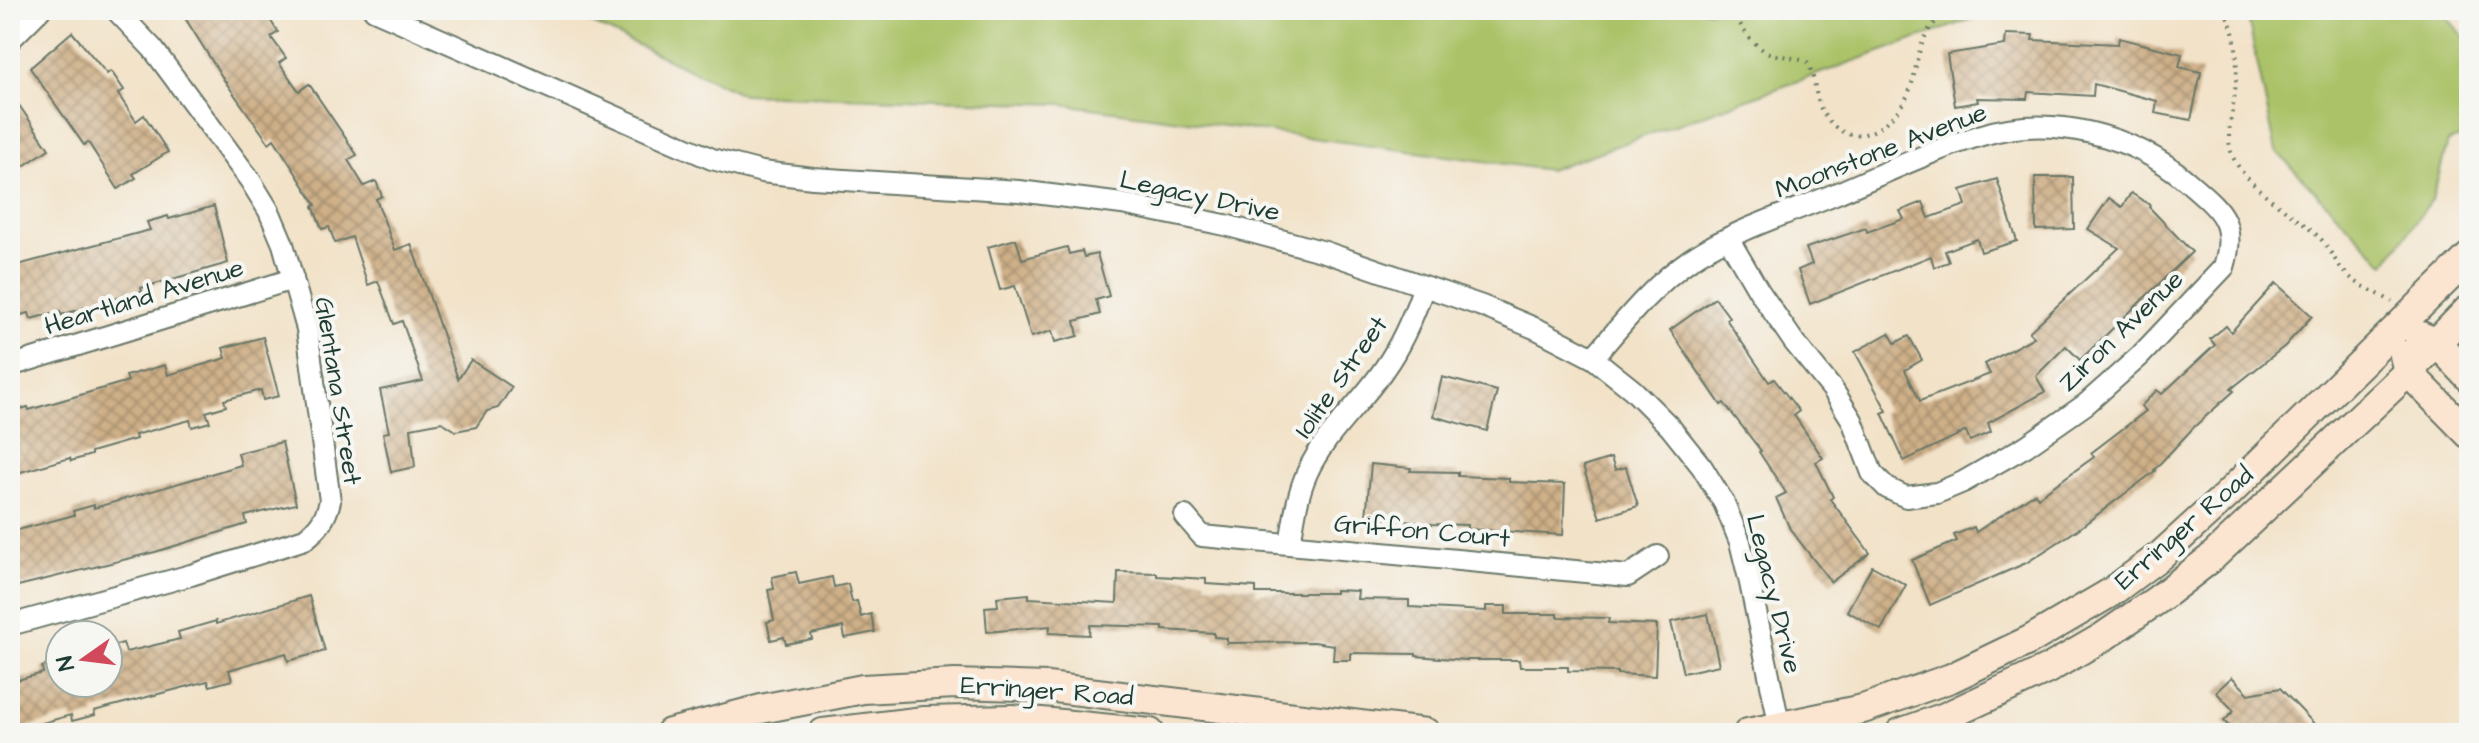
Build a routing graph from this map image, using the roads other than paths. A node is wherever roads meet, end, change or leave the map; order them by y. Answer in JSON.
{"nodes":[{"id":1,"x":40,"y":10,"type":"edge"},
{"id":2,"x":116,"y":10,"type":"edge"},
{"id":3,"x":374,"y":10,"type":"edge"},
{"id":4,"x":10,"y":40,"type":"edge"},
{"id":5,"x":1728,"y":238,"type":"junction"},
{"id":6,"x":2229,"y":250,"type":"joint"},
{"id":7,"x":2469,"y":257,"type":"edge"},
{"id":8,"x":293,"y":279,"type":"junction"},
{"id":9,"x":1424,"y":286,"type":"junction"},
{"id":10,"x":2469,"y":309,"type":"edge"},
{"id":11,"x":2399,"y":326,"type":"junction"},
{"id":12,"x":2436,"y":342,"type":"junction"},
{"id":13,"x":1593,"y":358,"type":"junction"},
{"id":14,"x":10,"y":366,"type":"edge"},
{"id":15,"x":2408,"y":372,"type":"junction"},
{"id":16,"x":2469,"y":377,"type":"edge"},
{"id":17,"x":2469,"y":434,"type":"edge"},
{"id":18,"x":1185,"y":516,"type":"dead end"},
{"id":19,"x":1290,"y":544,"type":"junction"},
{"id":20,"x":1658,"y":556,"type":"dead end"},
{"id":21,"x":10,"y":625,"type":"edge"},
{"id":22,"x":1780,"y":730,"type":"edge"},
{"id":23,"x":670,"y":733,"type":"edge"},
{"id":24,"x":823,"y":733,"type":"edge"},
{"id":25,"x":1150,"y":733,"type":"edge"},
{"id":26,"x":1426,"y":733,"type":"edge"},
{"id":27,"x":1748,"y":733,"type":"edge"},
{"id":28,"x":1900,"y":733,"type":"edge"}],
"edges":[{"from":1,"to":4,"type":"street"},
{"from":2,"to":8,"type":"street","name":"Glentana Street"},
{"from":3,"to":9,"type":"street","name":"Legacy Drive"},
{"from":5,"to":6,"type":"street","name":"Moonstone Avenue"},
{"from":5,"to":6,"type":"street","name":"Ziron Avenue"},
{"from":5,"to":13,"type":"street","name":"Moonstone Avenue"},
{"from":7,"to":11,"type":"main road","name":"Erringer Road"},
{"from":8,"to":14,"type":"street","name":"Heartland Avenue"},
{"from":8,"to":21,"type":"street","name":"Glentana Street"},
{"from":9,"to":13,"type":"street","name":"Legacy Drive"},
{"from":9,"to":19,"type":"street","name":"Iolite Street"},
{"from":10,"to":12,"type":"main road","name":"Erringer Road"},
{"from":11,"to":12,"type":"main road"},
{"from":11,"to":15,"type":"main road"},
{"from":11,"to":22,"type":"main road","name":"Erringer Road"},
{"from":12,"to":15,"type":"main road","name":"Erringer Road"},
{"from":12,"to":16,"type":"main road"},
{"from":13,"to":22,"type":"street","name":"Legacy Drive"},
{"from":15,"to":17,"type":"main road"},
{"from":15,"to":28,"type":"main road","name":"Erringer Road"},
{"from":18,"to":19,"type":"street","name":"Griffon Court"},
{"from":19,"to":20,"type":"street","name":"Griffon Court"},
{"from":22,"to":27,"type":"main road","name":"Erringer Road"},
{"from":23,"to":26,"type":"main road","name":"Erringer Road"},
{"from":24,"to":25,"type":"main road","name":"Erringer Road"}]}
